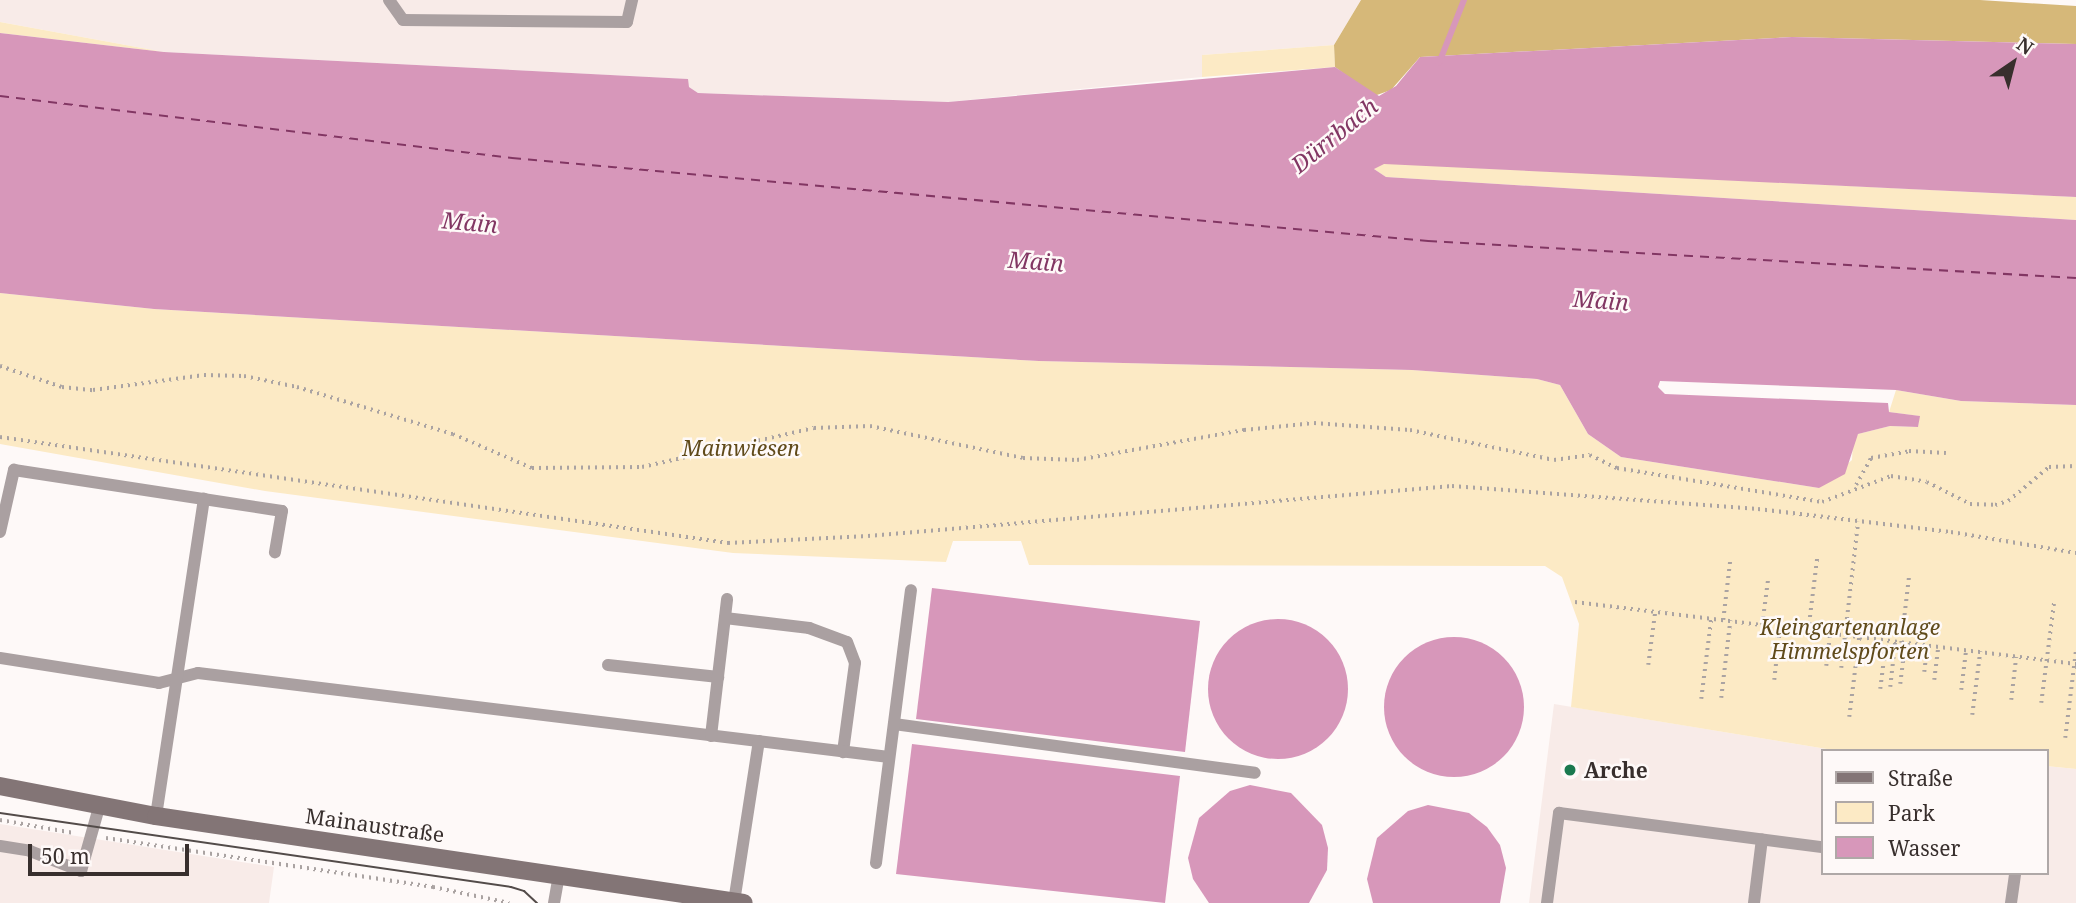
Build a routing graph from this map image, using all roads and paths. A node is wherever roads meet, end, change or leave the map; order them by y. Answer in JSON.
{"nodes":[{"id":1,"x":389,"y":0,"type":"edge"},
{"id":2,"x":632,"y":0,"type":"edge"},
{"id":3,"x":0,"y":366,"type":"edge"},
{"id":4,"x":0,"y":437,"type":"edge"},
{"id":5,"x":1946,"y":453,"type":"dead end"},
{"id":6,"x":2076,"y":466,"type":"edge"},
{"id":7,"x":0,"y":467,"type":"edge"},
{"id":8,"x":14,"y":470,"type":"junction"},
{"id":9,"x":1852,"y":489,"type":"junction"},
{"id":10,"x":204,"y":499,"type":"junction"},
{"id":11,"x":1858,"y":522,"type":"junction"},
{"id":12,"x":0,"y":532,"type":"edge"},
{"id":13,"x":275,"y":552,"type":"dead end"},
{"id":14,"x":2076,"y":553,"type":"edge"},
{"id":15,"x":1817,"y":558,"type":"dead end"},
{"id":16,"x":1730,"y":559,"type":"dead end"},
{"id":17,"x":1909,"y":575,"type":"dead end"},
{"id":18,"x":1768,"y":578,"type":"dead end"},
{"id":19,"x":911,"y":590,"type":"dead end"},
{"id":20,"x":727,"y":599,"type":"dead end"},
{"id":21,"x":2054,"y":601,"type":"dead end"},
{"id":22,"x":1575,"y":602,"type":"dead end"},
{"id":23,"x":1655,"y":612,"type":"junction"},
{"id":24,"x":725,"y":618,"type":"junction"},
{"id":25,"x":1711,"y":619,"type":"junction"},
{"id":26,"x":1723,"y":620,"type":"junction"},
{"id":27,"x":1730,"y":621,"type":"junction"},
{"id":28,"x":1762,"y":625,"type":"junction"},
{"id":29,"x":1808,"y":631,"type":"junction"},
{"id":30,"x":1830,"y":634,"type":"junction"},
{"id":31,"x":1779,"y":635,"type":"dead end"},
{"id":32,"x":1845,"y":635,"type":"junction"},
{"id":33,"x":1859,"y":637,"type":"junction"},
{"id":34,"x":1885,"y":641,"type":"junction"},
{"id":35,"x":1900,"y":642,"type":"junction"},
{"id":36,"x":1927,"y":646,"type":"junction"},
{"id":37,"x":1938,"y":647,"type":"junction"},
{"id":38,"x":2076,"y":648,"type":"edge"},
{"id":39,"x":1966,"y":650,"type":"junction"},
{"id":40,"x":1980,"y":652,"type":"junction"},
{"id":41,"x":2016,"y":657,"type":"junction"},
{"id":42,"x":0,"y":658,"type":"edge"},
{"id":43,"x":2046,"y":661,"type":"junction"},
{"id":44,"x":2075,"y":664,"type":"edge"},
{"id":45,"x":1648,"y":665,"type":"dead end"},
{"id":46,"x":608,"y":666,"type":"dead end"},
{"id":47,"x":1826,"y":666,"type":"dead end"},
{"id":48,"x":1842,"y":668,"type":"dead end"},
{"id":49,"x":1924,"y":672,"type":"dead end"},
{"id":50,"x":180,"y":677,"type":"junction"},
{"id":51,"x":718,"y":677,"type":"junction"},
{"id":52,"x":1774,"y":680,"type":"dead end"},
{"id":53,"x":1934,"y":680,"type":"dead end"},
{"id":54,"x":1900,"y":684,"type":"dead end"},
{"id":55,"x":1889,"y":687,"type":"dead end"},
{"id":56,"x":1880,"y":689,"type":"dead end"},
{"id":57,"x":1961,"y":690,"type":"dead end"},
{"id":58,"x":1721,"y":698,"type":"dead end"},
{"id":59,"x":1701,"y":699,"type":"dead end"},
{"id":60,"x":2011,"y":700,"type":"dead end"},
{"id":61,"x":2041,"y":703,"type":"dead end"},
{"id":62,"x":1972,"y":715,"type":"dead end"},
{"id":63,"x":1849,"y":717,"type":"dead end"},
{"id":64,"x":894,"y":724,"type":"junction"},
{"id":65,"x":711,"y":736,"type":"junction"},
{"id":66,"x":2065,"y":738,"type":"dead end"},
{"id":67,"x":759,"y":741,"type":"junction"},
{"id":68,"x":843,"y":751,"type":"junction"},
{"id":69,"x":889,"y":757,"type":"junction"},
{"id":70,"x":1255,"y":773,"type":"dead end"},
{"id":71,"x":0,"y":786,"type":"edge"},
{"id":72,"x":100,"y":804,"type":"junction"},
{"id":73,"x":156,"y":816,"type":"junction"},
{"id":74,"x":0,"y":820,"type":"edge"},
{"id":75,"x":89,"y":835,"type":"junction"},
{"id":76,"x":1762,"y":839,"type":"junction"},
{"id":77,"x":0,"y":846,"type":"edge"},
{"id":78,"x":1820,"y":847,"type":"edge"},
{"id":79,"x":876,"y":863,"type":"dead end"},
{"id":80,"x":2015,"y":875,"type":"edge"},
{"id":81,"x":559,"y":876,"type":"junction"},
{"id":82,"x":739,"y":902,"type":"edge"},
{"id":83,"x":509,"y":903,"type":"edge"},
{"id":84,"x":554,"y":903,"type":"edge"},
{"id":85,"x":1547,"y":903,"type":"edge"},
{"id":86,"x":1754,"y":903,"type":"edge"},
{"id":87,"x":2011,"y":903,"type":"edge"}],
"edges":[{"from":1,"to":2,"type":"lane"},
{"from":3,"to":9,"type":"path"},
{"from":4,"to":11,"type":"path"},
{"from":5,"to":9,"type":"path"},
{"from":6,"to":9,"type":"path"},
{"from":7,"to":8,"type":"lane"},
{"from":8,"to":10,"type":"lane"},
{"from":8,"to":12,"type":"lane"},
{"from":10,"to":13,"type":"lane"},
{"from":10,"to":50,"type":"lane"},
{"from":11,"to":14,"type":"path"},
{"from":11,"to":32,"type":"path"},
{"from":15,"to":29,"type":"path"},
{"from":16,"to":26,"type":"path"},
{"from":17,"to":35,"type":"path"},
{"from":18,"to":28,"type":"path"},
{"from":19,"to":64,"type":"lane"},
{"from":20,"to":24,"type":"lane"},
{"from":21,"to":43,"type":"path"},
{"from":22,"to":23,"type":"path"},
{"from":23,"to":25,"type":"path"},
{"from":23,"to":45,"type":"path"},
{"from":24,"to":51,"type":"lane"},
{"from":24,"to":68,"type":"lane"},
{"from":25,"to":26,"type":"path"},
{"from":25,"to":59,"type":"path"},
{"from":26,"to":27,"type":"path"},
{"from":27,"to":28,"type":"path"},
{"from":27,"to":58,"type":"path"},
{"from":28,"to":29,"type":"path"},
{"from":29,"to":30,"type":"path"},
{"from":30,"to":32,"type":"path"},
{"from":30,"to":47,"type":"path"},
{"from":31,"to":52,"type":"path"},
{"from":32,"to":33,"type":"path"},
{"from":32,"to":48,"type":"path"},
{"from":33,"to":34,"type":"path"},
{"from":33,"to":63,"type":"path"},
{"from":34,"to":35,"type":"path"},
{"from":34,"to":56,"type":"path"},
{"from":35,"to":36,"type":"path"},
{"from":35,"to":54,"type":"path"},
{"from":35,"to":55,"type":"path"},
{"from":36,"to":37,"type":"path"},
{"from":36,"to":49,"type":"path"},
{"from":37,"to":39,"type":"path"},
{"from":37,"to":53,"type":"path"},
{"from":38,"to":44,"type":"path"},
{"from":39,"to":40,"type":"path"},
{"from":39,"to":57,"type":"path"},
{"from":40,"to":41,"type":"path"},
{"from":40,"to":62,"type":"path"},
{"from":41,"to":43,"type":"path"},
{"from":41,"to":60,"type":"path"},
{"from":42,"to":50,"type":"lane"},
{"from":43,"to":44,"type":"path"},
{"from":43,"to":61,"type":"path"},
{"from":44,"to":66,"type":"path"},
{"from":46,"to":51,"type":"lane"},
{"from":50,"to":65,"type":"lane"},
{"from":50,"to":73,"type":"lane"},
{"from":51,"to":65,"type":"lane"},
{"from":64,"to":69,"type":"lane"},
{"from":64,"to":70,"type":"lane"},
{"from":65,"to":67,"type":"lane"},
{"from":67,"to":68,"type":"lane"},
{"from":67,"to":82,"type":"lane"},
{"from":68,"to":69,"type":"lane"},
{"from":69,"to":79,"type":"lane"},
{"from":71,"to":72,"type":"main road","name":"Mainaustraße"},
{"from":72,"to":73,"type":"main road","name":"Mainaustraße"},
{"from":72,"to":75,"type":"lane"},
{"from":73,"to":81,"type":"main road","name":"Mainaustraße"},
{"from":74,"to":75,"type":"path"},
{"from":75,"to":77,"type":"lane"},
{"from":75,"to":83,"type":"path"},
{"from":76,"to":78,"type":"lane"},
{"from":76,"to":85,"type":"lane"},
{"from":76,"to":86,"type":"lane"},
{"from":80,"to":87,"type":"lane"},
{"from":81,"to":82,"type":"main road","name":"Mainaustraße"},
{"from":81,"to":84,"type":"lane"}]}
